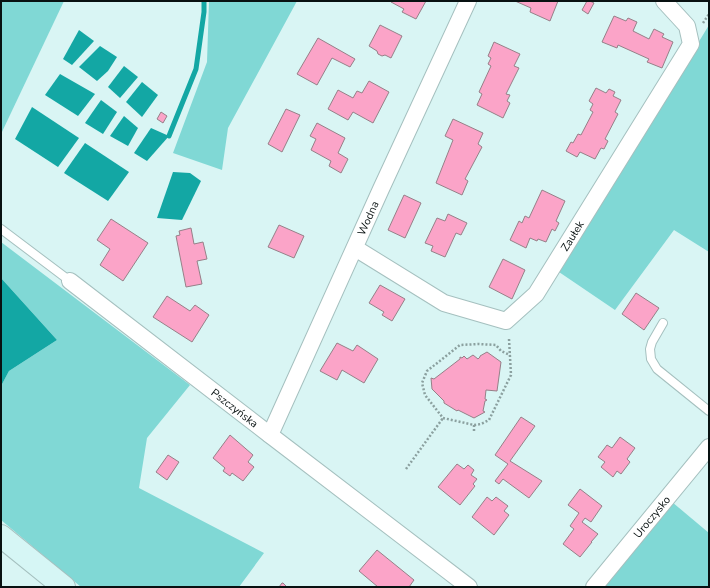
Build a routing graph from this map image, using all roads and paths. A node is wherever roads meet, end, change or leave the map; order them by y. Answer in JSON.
{"nodes":[{"id":1,"x":468,"y":1,"type":"edge"},
{"id":2,"x":664,"y":1,"type":"edge"},
{"id":3,"x":1,"y":229,"type":"edge"},
{"id":4,"x":355,"y":248,"type":"junction"},
{"id":5,"x":70,"y":280,"type":"joint"},
{"id":6,"x":663,"y":323,"type":"dead end"},
{"id":7,"x":509,"y":339,"type":"dead end"},
{"id":8,"x":510,"y":354,"type":"junction"},
{"id":9,"x":709,"y":411,"type":"edge"},
{"id":10,"x":443,"y":418,"type":"junction"},
{"id":11,"x":474,"y":425,"type":"junction"},
{"id":12,"x":474,"y":431,"type":"dead end"},
{"id":13,"x":270,"y":435,"type":"junction"},
{"id":14,"x":709,"y":447,"type":"edge"},
{"id":15,"x":406,"y":469,"type":"dead end"},
{"id":16,"x":1,"y":536,"type":"edge"},
{"id":17,"x":64,"y":587,"type":"edge"},
{"id":18,"x":469,"y":587,"type":"edge"},
{"id":19,"x":594,"y":587,"type":"edge"}],
"edges":[{"from":1,"to":4,"type":"street","name":"Wodna"},
{"from":2,"to":4,"type":"street","name":"Zaułek"},
{"from":3,"to":5,"type":"lane","name":"Pszczyńska"},
{"from":4,"to":13,"type":"street","name":"Wodna"},
{"from":5,"to":13,"type":"street","name":"Pszczyńska"},
{"from":6,"to":9,"type":"lane"},
{"from":7,"to":8,"type":"path"},
{"from":8,"to":10,"type":"path"},
{"from":8,"to":11,"type":"path"},
{"from":10,"to":11,"type":"path"},
{"from":10,"to":15,"type":"path"},
{"from":11,"to":12,"type":"path"},
{"from":13,"to":18,"type":"street","name":"Pszczyńska"},
{"from":14,"to":19,"type":"street","name":"Uroczysko"},
{"from":16,"to":17,"type":"main road"}]}
